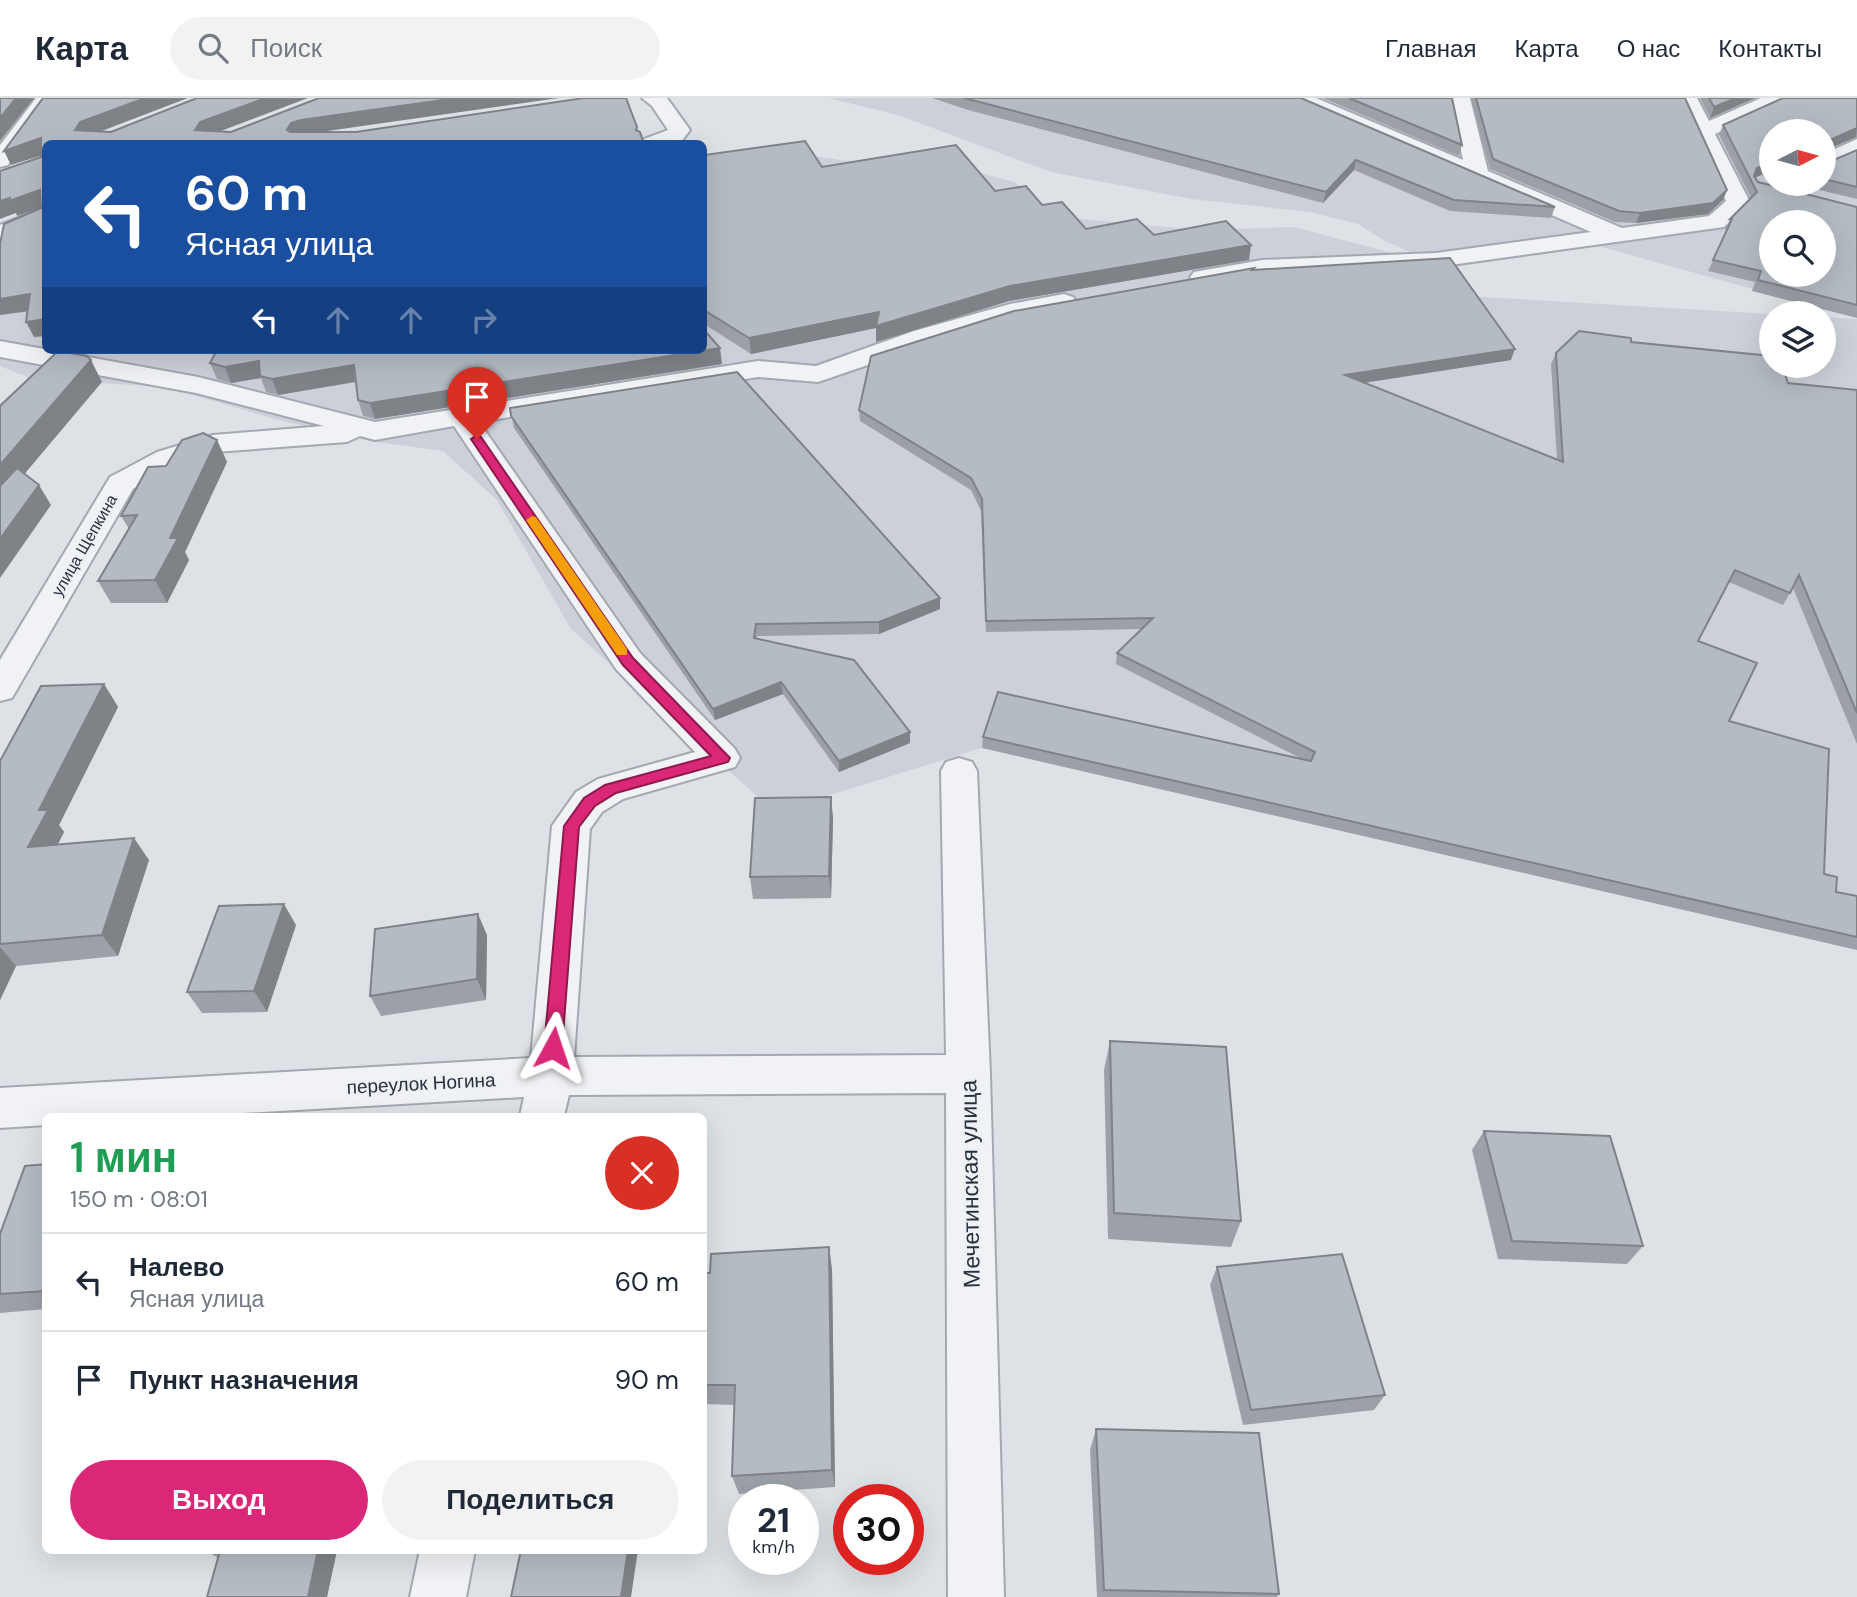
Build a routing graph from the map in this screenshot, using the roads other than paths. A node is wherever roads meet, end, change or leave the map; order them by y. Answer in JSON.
{"nodes":[{"id":1,"x":652,"y":98,"type":"edge"},
{"id":2,"x":1298,"y":98,"type":"edge"},
{"id":3,"x":1460,"y":98,"type":"edge"},
{"id":4,"x":1687,"y":98,"type":"edge"},
{"id":5,"x":1779,"y":98,"type":"edge"},
{"id":6,"x":50,"y":100,"type":"edge"},
{"id":7,"x":1704,"y":131,"type":"junction"},
{"id":8,"x":664,"y":140,"type":"edge"},
{"id":9,"x":1857,"y":146,"type":"edge"},
{"id":10,"x":1836,"y":157,"type":"edge"},
{"id":11,"x":0,"y":160,"type":"edge"},
{"id":12,"x":23,"y":171,"type":"edge"},
{"id":13,"x":1477,"y":173,"type":"junction"},
{"id":14,"x":0,"y":180,"type":"edge"},
{"id":15,"x":42,"y":216,"type":"edge"},
{"id":16,"x":42,"y":232,"type":"edge"},
{"id":17,"x":1619,"y":235,"type":"junction"},
{"id":18,"x":0,"y":236,"type":"edge"},
{"id":19,"x":1182,"y":281,"type":"edge"},
{"id":20,"x":1090,"y":298,"type":"edge"},
{"id":21,"x":0,"y":349,"type":"edge"},
{"id":22,"x":462,"y":417,"type":"junction"},
{"id":23,"x":375,"y":431,"type":"junction"},
{"id":24,"x":0,"y":689,"type":"edge"},
{"id":25,"x":959,"y":771,"type":"dead end"},
{"id":26,"x":968,"y":1074,"type":"junction"},
{"id":27,"x":547,"y":1096,"type":"edge"},
{"id":28,"x":0,"y":1108,"type":"edge"},
{"id":29,"x":447,"y":1554,"type":"edge"},
{"id":30,"x":438,"y":1597,"type":"edge"},
{"id":31,"x":976,"y":1597,"type":"edge"}],
"edges":[{"from":1,"to":8,"type":"street"},
{"from":2,"to":13,"type":"street"},
{"from":3,"to":13,"type":"street"},
{"from":4,"to":7,"type":"street"},
{"from":5,"to":7,"type":"street"},
{"from":6,"to":11,"type":"street"},
{"from":7,"to":17,"type":"street"},
{"from":9,"to":10,"type":"street"},
{"from":12,"to":14,"type":"street"},
{"from":13,"to":17,"type":"street"},
{"from":15,"to":18,"type":"street"},
{"from":16,"to":18,"type":"street"},
{"from":17,"to":19,"type":"street"},
{"from":20,"to":22,"type":"street","name":"улица Щепкина"},
{"from":21,"to":23,"type":"street"},
{"from":22,"to":23,"type":"street","name":"улица Щепкина"},
{"from":22,"to":27,"type":"street"},
{"from":23,"to":24,"type":"street","name":"улица Щепкина"},
{"from":25,"to":26,"type":"street","name":"Мечетинская улица"},
{"from":26,"to":27,"type":"street","name":"переулок Ногина"},
{"from":26,"to":31,"type":"street","name":"Мечетинская улица"},
{"from":27,"to":28,"type":"street","name":"переулок Ногина"},
{"from":29,"to":30,"type":"street"}]}
